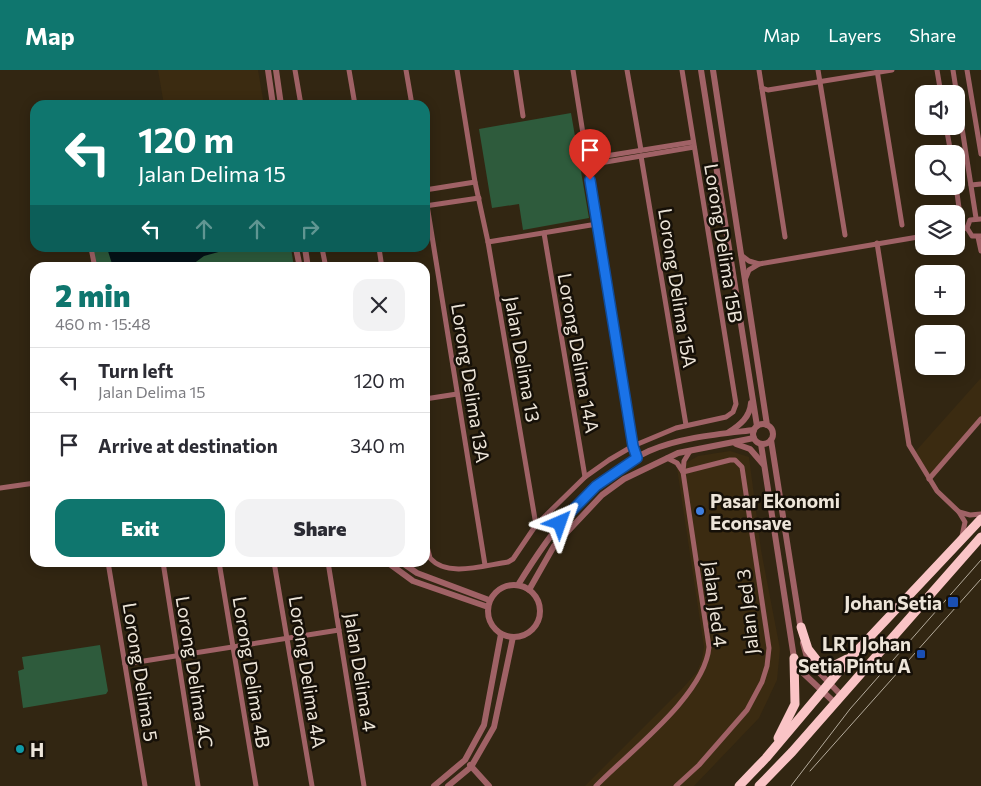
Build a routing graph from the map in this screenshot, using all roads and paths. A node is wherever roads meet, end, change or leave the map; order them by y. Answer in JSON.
{"nodes":[{"id":1,"x":268,"y":70,"type":"edge"},
{"id":2,"x":276,"y":70,"type":"edge"},
{"id":3,"x":295,"y":70,"type":"edge"},
{"id":4,"x":349,"y":70,"type":"edge"},
{"id":5,"x":406,"y":70,"type":"edge"},
{"id":6,"x":457,"y":70,"type":"edge"},
{"id":7,"x":516,"y":70,"type":"edge"},
{"id":8,"x":573,"y":70,"type":"edge"},
{"id":9,"x":627,"y":70,"type":"edge"},
{"id":10,"x":682,"y":70,"type":"edge"},
{"id":11,"x":701,"y":70,"type":"edge"},
{"id":12,"x":713,"y":70,"type":"edge"},
{"id":13,"x":758,"y":70,"type":"edge"},
{"id":14,"x":818,"y":70,"type":"edge"},
{"id":15,"x":892,"y":70,"type":"edge"},
{"id":16,"x":937,"y":70,"type":"edge"},
{"id":17,"x":952,"y":70,"type":"edge"},
{"id":18,"x":967,"y":70,"type":"edge"},
{"id":19,"x":877,"y":71,"type":"edge"},
{"id":20,"x":819,"y":80,"type":"junction"},
{"id":21,"x":940,"y":85,"type":"edge"},
{"id":22,"x":761,"y":87,"type":"junction"},
{"id":23,"x":272,"y":100,"type":"edge"},
{"id":24,"x":280,"y":100,"type":"edge"},
{"id":25,"x":300,"y":100,"type":"edge"},
{"id":26,"x":354,"y":100,"type":"edge"},
{"id":27,"x":411,"y":100,"type":"edge"},
{"id":28,"x":523,"y":116,"type":"dead end"},
{"id":29,"x":693,"y":144,"type":"junction"},
{"id":30,"x":641,"y":153,"type":"junction"},
{"id":31,"x":981,"y":154,"type":"edge"},
{"id":32,"x":588,"y":162,"type":"junction"},
{"id":33,"x":474,"y":182,"type":"junction"},
{"id":34,"x":981,"y":184,"type":"edge"},
{"id":35,"x":971,"y":185,"type":"junction"},
{"id":36,"x":430,"y":189,"type":"edge"},
{"id":37,"x":479,"y":198,"type":"junction"},
{"id":38,"x":430,"y":205,"type":"edge"},
{"id":39,"x":978,"y":218,"type":"edge"},
{"id":40,"x":597,"y":224,"type":"junction"},
{"id":41,"x":902,"y":225,"type":"dead end"},
{"id":42,"x":967,"y":228,"type":"joint"},
{"id":43,"x":430,"y":230,"type":"edge"},
{"id":44,"x":544,"y":233,"type":"junction"},
{"id":45,"x":845,"y":235,"type":"dead end"},
{"id":46,"x":980,"y":236,"type":"edge"},
{"id":47,"x":785,"y":237,"type":"dead end"},
{"id":48,"x":915,"y":238,"type":"edge"},
{"id":49,"x":488,"y":242,"type":"junction"},
{"id":50,"x":877,"y":244,"type":"junction"},
{"id":51,"x":981,"y":251,"type":"edge"},
{"id":52,"x":741,"y":254,"type":"junction"},
{"id":53,"x":759,"y":264,"type":"junction"},
{"id":54,"x":745,"y":282,"type":"junction"},
{"id":55,"x":457,"y":394,"type":"junction"},
{"id":56,"x":751,"y":395,"type":"junction"},
{"id":57,"x":430,"y":398,"type":"edge"},
{"id":58,"x":981,"y":419,"type":"edge"},
{"id":59,"x":686,"y":425,"type":"junction"},
{"id":60,"x":767,"y":425,"type":"junction"},
{"id":61,"x":755,"y":428,"type":"junction"},
{"id":62,"x":726,"y":434,"type":"junction"},
{"id":63,"x":754,"y":438,"type":"junction"},
{"id":64,"x":770,"y":440,"type":"junction"},
{"id":65,"x":730,"y":443,"type":"junction"},
{"id":66,"x":761,"y":444,"type":"junction"},
{"id":67,"x":633,"y":446,"type":"junction"},
{"id":68,"x":690,"y":451,"type":"junction"},
{"id":69,"x":637,"y":458,"type":"junction"},
{"id":70,"x":667,"y":458,"type":"junction"},
{"id":71,"x":650,"y":466,"type":"junction"},
{"id":72,"x":766,"y":469,"type":"junction"},
{"id":73,"x":636,"y":472,"type":"junction"},
{"id":74,"x":683,"y":472,"type":"junction"},
{"id":75,"x":585,"y":478,"type":"junction"},
{"id":76,"x":930,"y":479,"type":"junction"},
{"id":77,"x":30,"y":483,"type":"edge"},
{"id":78,"x":0,"y":488,"type":"edge"},
{"id":79,"x":959,"y":512,"type":"junction"},
{"id":80,"x":981,"y":514,"type":"edge"},
{"id":81,"x":981,"y":519,"type":"edge"},
{"id":82,"x":536,"y":525,"type":"junction"},
{"id":83,"x":981,"y":537,"type":"edge"},
{"id":84,"x":955,"y":547,"type":"junction"},
{"id":85,"x":430,"y":558,"type":"edge"},
{"id":86,"x":485,"y":565,"type":"junction"},
{"id":87,"x":109,"y":567,"type":"edge"},
{"id":88,"x":164,"y":567,"type":"edge"},
{"id":89,"x":220,"y":567,"type":"edge"},
{"id":90,"x":275,"y":567,"type":"edge"},
{"id":91,"x":329,"y":567,"type":"edge"},
{"id":92,"x":394,"y":567,"type":"edge"},
{"id":93,"x":408,"y":567,"type":"edge"},
{"id":94,"x":518,"y":585,"type":"junction"},
{"id":95,"x":529,"y":590,"type":"junction"},
{"id":96,"x":489,"y":604,"type":"junction"},
{"id":97,"x":801,"y":626,"type":"junction"},
{"id":98,"x":339,"y":630,"type":"junction"},
{"id":99,"x":501,"y":634,"type":"junction"},
{"id":100,"x":513,"y":637,"type":"junction"},
{"id":101,"x":287,"y":638,"type":"junction"},
{"id":102,"x":233,"y":647,"type":"junction"},
{"id":103,"x":178,"y":656,"type":"junction"},
{"id":104,"x":852,"y":656,"type":"junction"},
{"id":105,"x":794,"y":658,"type":"junction"},
{"id":106,"x":125,"y":664,"type":"junction"},
{"id":107,"x":826,"y":688,"type":"junction"},
{"id":108,"x":841,"y":695,"type":"junction"},
{"id":109,"x":834,"y":702,"type":"junction"},
{"id":110,"x":766,"y":758,"type":"junction"},
{"id":111,"x":465,"y":760,"type":"junction"},
{"id":112,"x":471,"y":767,"type":"junction"},
{"id":113,"x":145,"y":786,"type":"edge"},
{"id":114,"x":198,"y":786,"type":"edge"},
{"id":115,"x":256,"y":786,"type":"edge"},
{"id":116,"x":312,"y":786,"type":"edge"},
{"id":117,"x":364,"y":786,"type":"edge"},
{"id":118,"x":434,"y":786,"type":"edge"},
{"id":119,"x":448,"y":786,"type":"edge"},
{"id":120,"x":489,"y":786,"type":"edge"},
{"id":121,"x":596,"y":786,"type":"edge"},
{"id":122,"x":676,"y":786,"type":"edge"},
{"id":123,"x":739,"y":786,"type":"edge"},
{"id":124,"x":759,"y":786,"type":"edge"}],
"edges":[{"from":1,"to":23,"type":"street"},
{"from":2,"to":24,"type":"street"},
{"from":3,"to":25,"type":"street"},
{"from":4,"to":26,"type":"street"},
{"from":5,"to":27,"type":"street"},
{"from":6,"to":33,"type":"street"},
{"from":7,"to":28,"type":"street"},
{"from":8,"to":32,"type":"street"},
{"from":9,"to":30,"type":"street","name":"Lorong Delima 15A"},
{"from":10,"to":29,"type":"street","name":"Lorong Delima 15B"},
{"from":11,"to":56,"type":"street"},
{"from":12,"to":52,"type":"street"},
{"from":13,"to":22,"type":"street"},
{"from":14,"to":20,"type":"street"},
{"from":15,"to":19,"type":"street"},
{"from":16,"to":21,"type":"street"},
{"from":17,"to":35,"type":"street"},
{"from":18,"to":31,"type":"street"},
{"from":19,"to":20,"type":"street"},
{"from":19,"to":41,"type":"street"},
{"from":20,"to":22,"type":"street"},
{"from":20,"to":45,"type":"street"},
{"from":22,"to":47,"type":"street"},
{"from":29,"to":30,"type":"street"},
{"from":29,"to":59,"type":"street","name":"Lorong Delima 15B"},
{"from":30,"to":32,"type":"street"},
{"from":30,"to":59,"type":"street","name":"Lorong Delima 15A"},
{"from":32,"to":40,"type":"street"},
{"from":33,"to":36,"type":"street"},
{"from":33,"to":37,"type":"street","name":"Jalan Delima 13"},
{"from":34,"to":35,"type":"street"},
{"from":35,"to":39,"type":"street"},
{"from":37,"to":38,"type":"street"},
{"from":37,"to":49,"type":"street","name":"Jalan Delima 13"},
{"from":39,"to":42,"type":"street"},
{"from":40,"to":44,"type":"street"},
{"from":40,"to":67,"type":"street"},
{"from":42,"to":46,"type":"street"},
{"from":43,"to":55,"type":"street","name":"Lorong Delima 13A"},
{"from":44,"to":49,"type":"street"},
{"from":44,"to":75,"type":"street","name":"Lorong Delima 14A"},
{"from":46,"to":51,"type":"street"},
{"from":48,"to":50,"type":"street"},
{"from":49,"to":82,"type":"street","name":"Jalan Delima 13"},
{"from":50,"to":53,"type":"street"},
{"from":50,"to":76,"type":"street"},
{"from":52,"to":53,"type":"street"},
{"from":52,"to":54,"type":"street"},
{"from":53,"to":54,"type":"street"},
{"from":54,"to":60,"type":"street"},
{"from":55,"to":57,"type":"street"},
{"from":55,"to":86,"type":"street","name":"Lorong Delima 13A"},
{"from":56,"to":60,"type":"street"},
{"from":56,"to":61,"type":"street"},
{"from":56,"to":62,"type":"street"},
{"from":58,"to":76,"type":"street"},
{"from":59,"to":67,"type":"street"},
{"from":60,"to":61,"type":"street"},
{"from":60,"to":64,"type":"street"},
{"from":61,"to":62,"type":"street"},
{"from":61,"to":63,"type":"street"},
{"from":62,"to":69,"type":"street"},
{"from":63,"to":65,"type":"street"},
{"from":63,"to":66,"type":"street"},
{"from":64,"to":66,"type":"street"},
{"from":64,"to":97,"type":"street"},
{"from":65,"to":68,"type":"street"},
{"from":65,"to":72,"type":"street"},
{"from":66,"to":72,"type":"street"},
{"from":67,"to":69,"type":"street"},
{"from":67,"to":75,"type":"street"},
{"from":68,"to":70,"type":"street"},
{"from":68,"to":74,"type":"street","name":"Jalan Jed 4"},
{"from":69,"to":71,"type":"street"},
{"from":69,"to":73,"type":"street"},
{"from":69,"to":94,"type":"street"},
{"from":70,"to":71,"type":"street"},
{"from":70,"to":74,"type":"street"},
{"from":71,"to":73,"type":"street"},
{"from":72,"to":105,"type":"street"},
{"from":73,"to":95,"type":"street"},
{"from":74,"to":121,"type":"street","name":"Jalan Jed 4"},
{"from":74,"to":122,"type":"street","name":"Jalan Jed 3"},
{"from":75,"to":82,"type":"street"},
{"from":76,"to":79,"type":"street"},
{"from":77,"to":78,"type":"street"},
{"from":79,"to":80,"type":"street"},
{"from":79,"to":84,"type":"street"},
{"from":81,"to":84,"type":"highway"},
{"from":82,"to":86,"type":"street"},
{"from":83,"to":108,"type":"highway"},
{"from":84,"to":104,"type":"highway"},
{"from":85,"to":86,"type":"street"},
{"from":87,"to":106,"type":"street","name":"Lorong Delima 5"},
{"from":88,"to":103,"type":"street","name":"Lorong Delima 4C"},
{"from":89,"to":102,"type":"street","name":"Lorong Delima 4B"},
{"from":90,"to":101,"type":"street","name":"Lorong Delima 4A"},
{"from":91,"to":98,"type":"street","name":"Jalan Delima 4"},
{"from":92,"to":96,"type":"street"},
{"from":93,"to":96,"type":"street"},
{"from":94,"to":95,"type":"street"},
{"from":94,"to":96,"type":"street"},
{"from":95,"to":100,"type":"street"},
{"from":96,"to":99,"type":"street"},
{"from":97,"to":104,"type":"highway"},
{"from":97,"to":107,"type":"street"},
{"from":98,"to":101,"type":"street"},
{"from":98,"to":117,"type":"street","name":"Jalan Delima 4"},
{"from":99,"to":100,"type":"street"},
{"from":99,"to":111,"type":"street"},
{"from":100,"to":112,"type":"street"},
{"from":101,"to":102,"type":"street"},
{"from":101,"to":116,"type":"street","name":"Lorong Delima 4A"},
{"from":102,"to":103,"type":"street"},
{"from":102,"to":115,"type":"street","name":"Lorong Delima 4B"},
{"from":103,"to":106,"type":"street"},
{"from":103,"to":114,"type":"street","name":"Lorong Delima 4C"},
{"from":104,"to":107,"type":"highway"},
{"from":105,"to":107,"type":"street"},
{"from":105,"to":110,"type":"highway"},
{"from":106,"to":113,"type":"street","name":"Lorong Delima 5"},
{"from":107,"to":108,"type":"street"},
{"from":107,"to":109,"type":"street"},
{"from":107,"to":110,"type":"highway"},
{"from":108,"to":109,"type":"highway"},
{"from":109,"to":124,"type":"highway"},
{"from":110,"to":123,"type":"highway"},
{"from":111,"to":112,"type":"street"},
{"from":111,"to":118,"type":"street"},
{"from":112,"to":119,"type":"street"},
{"from":112,"to":120,"type":"street"}]}
